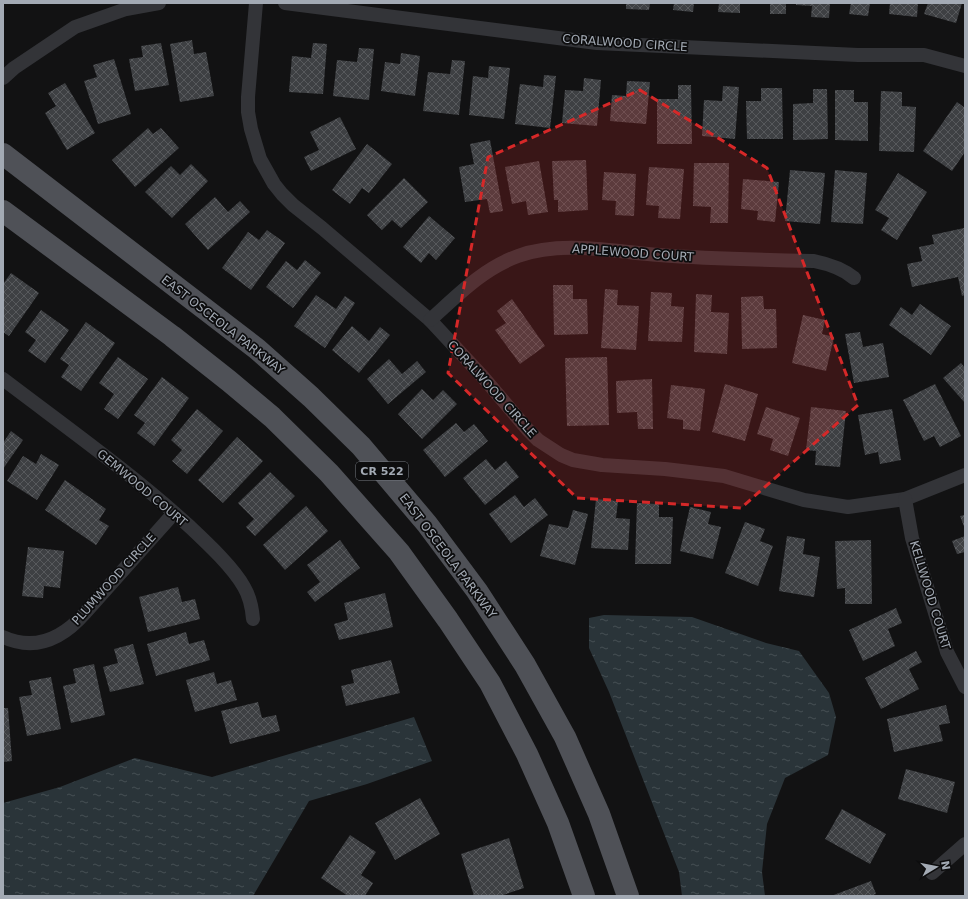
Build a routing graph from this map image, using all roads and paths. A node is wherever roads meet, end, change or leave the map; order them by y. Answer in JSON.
{"nodes":[{"id":1,"x":159,"y":3,"type":"edge"},
{"id":2,"x":256,"y":3,"type":"edge"},
{"id":3,"x":285,"y":3,"type":"edge"},
{"id":4,"x":965,"y":66,"type":"edge"},
{"id":5,"x":3,"y":78,"type":"edge"},
{"id":6,"x":3,"y":154,"type":"edge"},
{"id":7,"x":3,"y":211,"type":"edge"},
{"id":8,"x":854,"y":278,"type":"dead end"},
{"id":9,"x":430,"y":320,"type":"junction"},
{"id":10,"x":3,"y":379,"type":"edge"},
{"id":11,"x":965,"y":475,"type":"edge"},
{"id":12,"x":905,"y":499,"type":"junction"},
{"id":13,"x":174,"y":513,"type":"junction"},
{"id":14,"x":253,"y":619,"type":"dead end"},
{"id":15,"x":3,"y":638,"type":"edge"},
{"id":16,"x":965,"y":687,"type":"edge"},
{"id":17,"x":965,"y":844,"type":"edge"},
{"id":18,"x":932,"y":873,"type":"dead end"},
{"id":19,"x":584,"y":896,"type":"edge"},
{"id":20,"x":628,"y":896,"type":"edge"}],
"edges":[{"from":1,"to":5,"type":"street"},
{"from":2,"to":9,"type":"street","name":"CORALWOOD CIRCLE"},
{"from":3,"to":4,"type":"street","name":"CORALWOOD CIRCLE"},
{"from":6,"to":20,"type":"main road","name":"EAST OSCEOLA PARKWAY","number":"CR 522"},
{"from":7,"to":19,"type":"main road","number":"CR 522"},
{"from":8,"to":9,"type":"street","name":"APPLEWOOD COURT"},
{"from":9,"to":12,"type":"street","name":"CORALWOOD CIRCLE"},
{"from":10,"to":13,"type":"street","name":"GEMWOOD COURT"},
{"from":11,"to":12,"type":"street","name":"CORALWOOD CIRCLE"},
{"from":12,"to":16,"type":"street","name":"KELLWOOD COURT"},
{"from":13,"to":14,"type":"street","name":"GEMWOOD COURT"},
{"from":13,"to":15,"type":"street","name":"PLUMWOOD CIRCLE"},
{"from":17,"to":18,"type":"street"}]}
